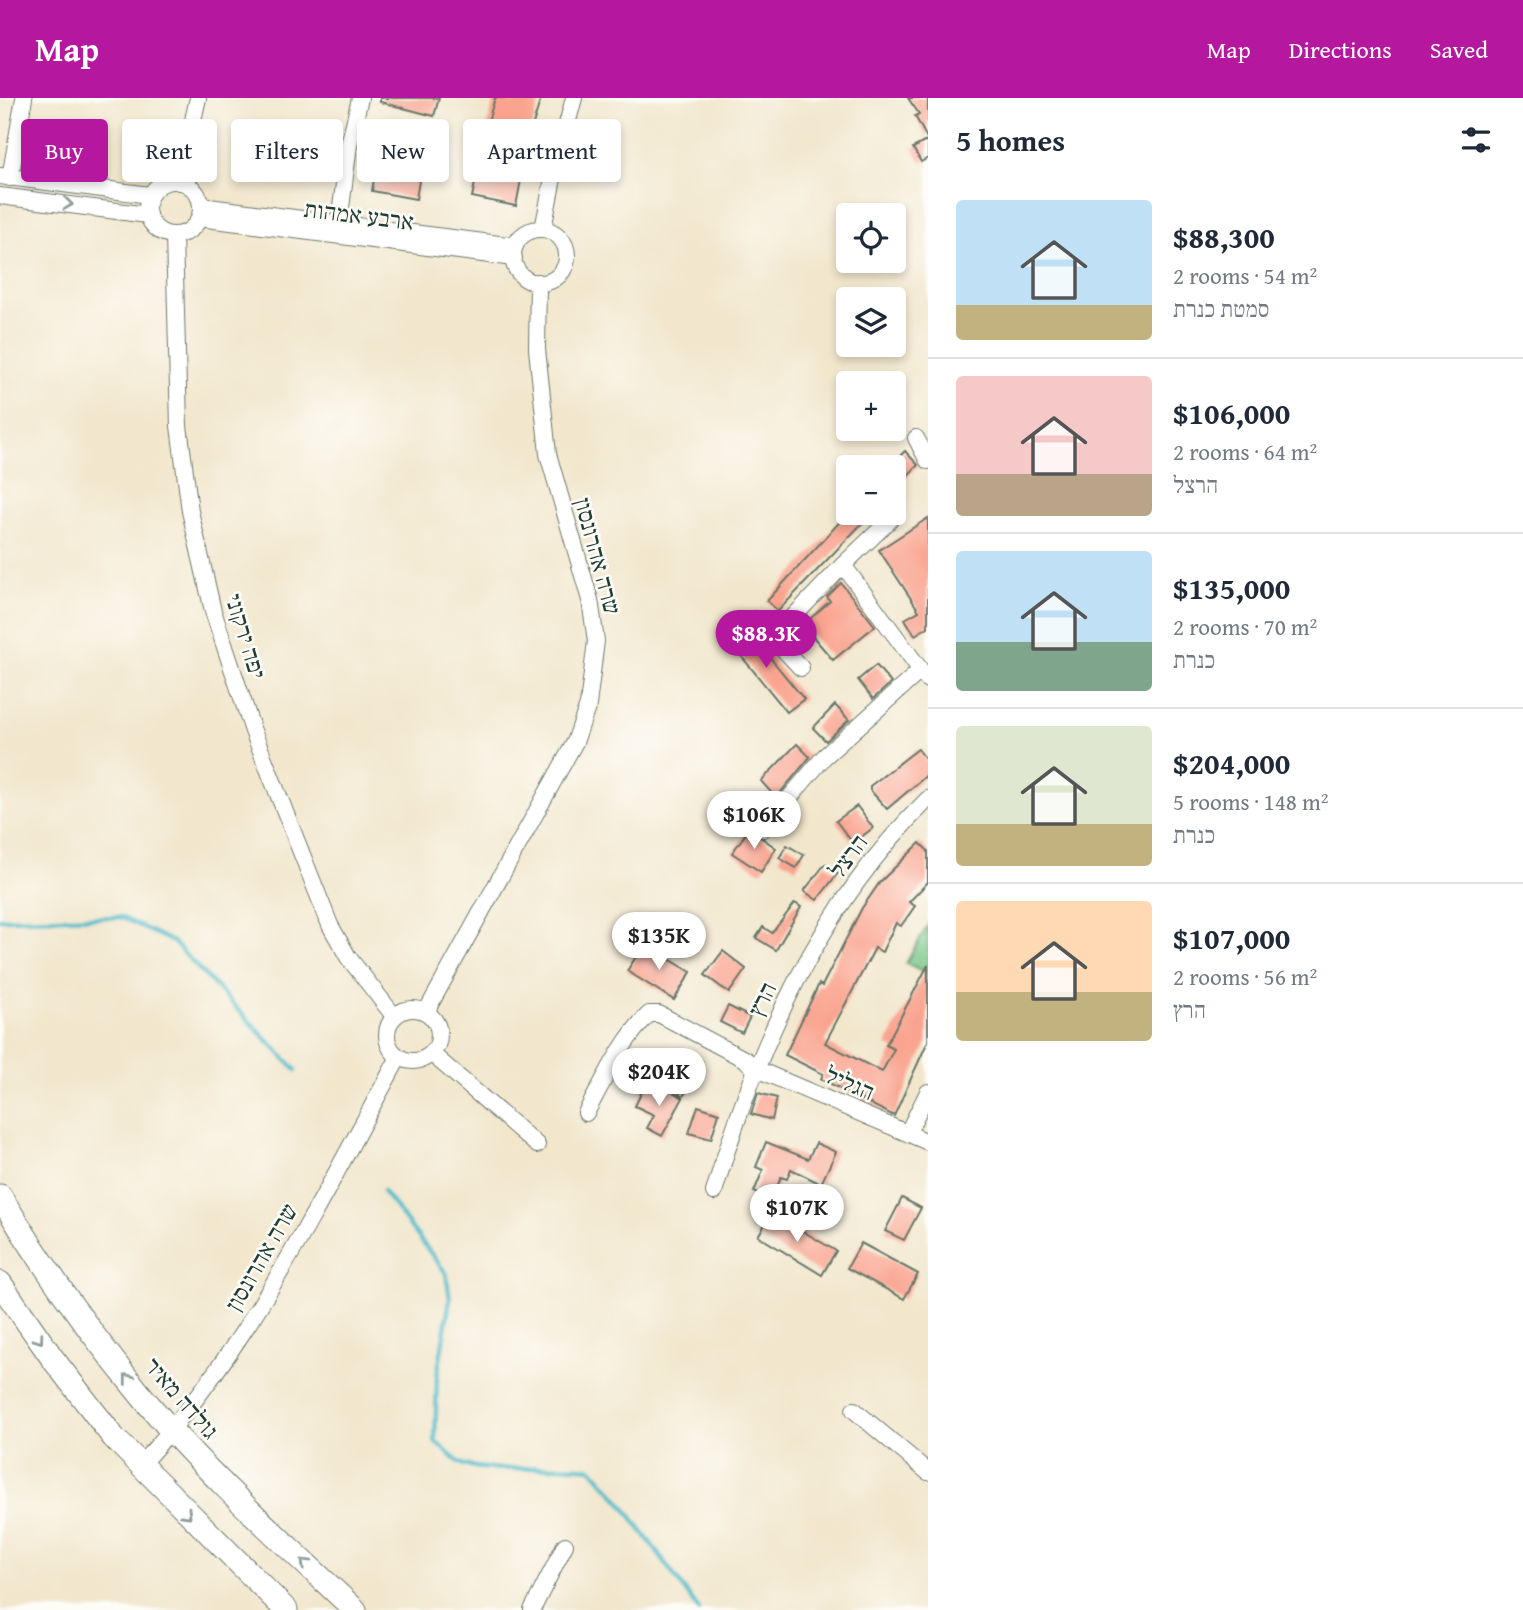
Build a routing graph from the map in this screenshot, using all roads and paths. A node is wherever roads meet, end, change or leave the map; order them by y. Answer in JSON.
{"nodes":[{"id":1,"x":24,"y":98,"type":"edge"},
{"id":2,"x":198,"y":98,"type":"edge"},
{"id":3,"x":360,"y":98,"type":"edge"},
{"id":4,"x":574,"y":98,"type":"edge"},
{"id":5,"x":193,"y":119,"type":"edge"},
{"id":6,"x":5,"y":177,"type":"edge"},
{"id":7,"x":179,"y":182,"type":"joint"},
{"id":8,"x":150,"y":195,"type":"junction"},
{"id":9,"x":0,"y":196,"type":"edge"},
{"id":10,"x":200,"y":212,"type":"junction"},
{"id":11,"x":148,"y":215,"type":"junction"},
{"id":12,"x":339,"y":223,"type":"junction"},
{"id":13,"x":543,"y":229,"type":"junction"},
{"id":14,"x":174,"y":235,"type":"junction"},
{"id":15,"x":514,"y":252,"type":"junction"},
{"id":16,"x":538,"y":282,"type":"junction"},
{"id":17,"x":916,"y":438,"type":"dead end"},
{"id":18,"x":928,"y":461,"type":"edge"},
{"id":19,"x":885,"y":525,"type":"edge"},
{"id":20,"x":843,"y":565,"type":"junction"},
{"id":21,"x":754,"y":619,"type":"dead end"},
{"id":22,"x":773,"y":638,"type":"junction"},
{"id":23,"x":801,"y":668,"type":"dead end"},
{"id":24,"x":924,"y":676,"type":"edge"},
{"id":25,"x":928,"y":799,"type":"edge"},
{"id":26,"x":763,"y":829,"type":"dead end"},
{"id":27,"x":813,"y":947,"type":"joint"},
{"id":28,"x":426,"y":1012,"type":"junction"},
{"id":29,"x":394,"y":1016,"type":"junction"},
{"id":30,"x":432,"y":1054,"type":"junction"},
{"id":31,"x":399,"y":1058,"type":"junction"},
{"id":32,"x":754,"y":1068,"type":"junction"},
{"id":33,"x":928,"y":1092,"type":"edge"},
{"id":34,"x":586,"y":1113,"type":"dead end"},
{"id":35,"x":908,"y":1132,"type":"junction"},
{"id":36,"x":928,"y":1142,"type":"edge"},
{"id":37,"x":537,"y":1145,"type":"dead end"},
{"id":38,"x":714,"y":1192,"type":"dead end"},
{"id":39,"x":0,"y":1196,"type":"edge"},
{"id":40,"x":0,"y":1283,"type":"edge"},
{"id":41,"x":854,"y":1410,"type":"dead end"},
{"id":42,"x":173,"y":1429,"type":"junction"},
{"id":43,"x":141,"y":1464,"type":"junction"},
{"id":44,"x":928,"y":1472,"type":"edge"},
{"id":45,"x":565,"y":1545,"type":"dead end"},
{"id":46,"x":286,"y":1610,"type":"edge"},
{"id":47,"x":355,"y":1610,"type":"edge"},
{"id":48,"x":532,"y":1610,"type":"edge"}],
"edges":[{"from":1,"to":6,"type":"street"},
{"from":2,"to":5,"type":"street"},
{"from":3,"to":12,"type":"street"},
{"from":4,"to":13,"type":"street"},
{"from":6,"to":8,"type":"street"},
{"from":7,"to":8,"type":"street"},
{"from":7,"to":10,"type":"street"},
{"from":8,"to":11,"type":"street"},
{"from":9,"to":11,"type":"street","one_way":true},
{"from":10,"to":12,"type":"street","name":"ארבע אמהות"},
{"from":10,"to":14,"type":"street"},
{"from":10,"to":15,"type":"street","name":"ארבע אמהות"},
{"from":11,"to":14,"type":"street"},
{"from":12,"to":15,"type":"street","name":"ארבע אמהות"},
{"from":13,"to":15,"type":"street"},
{"from":13,"to":16,"type":"street"},
{"from":14,"to":29,"type":"street","name":"יפה ירקוני"},
{"from":15,"to":16,"type":"street"},
{"from":16,"to":28,"type":"street","name":"שרה אהרונסון"},
{"from":17,"to":18,"type":"street"},
{"from":19,"to":20,"type":"street"},
{"from":20,"to":22,"type":"street"},
{"from":20,"to":24,"type":"street"},
{"from":21,"to":22,"type":"street"},
{"from":22,"to":23,"type":"street"},
{"from":24,"to":26,"type":"street"},
{"from":25,"to":27,"type":"street","name":"הרצל"},
{"from":27,"to":32,"type":"street","name":"הרץ"},
{"from":28,"to":29,"type":"street"},
{"from":28,"to":30,"type":"street"},
{"from":29,"to":31,"type":"street"},
{"from":30,"to":31,"type":"street"},
{"from":30,"to":37,"type":"street"},
{"from":31,"to":42,"type":"street","name":"שרה אהרונסון"},
{"from":32,"to":34,"type":"street","name":"הגליל"},
{"from":32,"to":35,"type":"street","name":"הגליל"},
{"from":32,"to":38,"type":"street","name":"הרץ"},
{"from":33,"to":35,"type":"street"},
{"from":35,"to":36,"type":"street","name":"הגליל"},
{"from":42,"to":39,"type":"main road","name":"גולדה מאיר","one_way":true},
{"from":40,"to":43,"type":"main road","one_way":true},
{"from":41,"to":44,"type":"street"},
{"from":42,"to":43,"type":"street","name":"שרה אהרונסון"},
{"from":47,"to":42,"type":"main road","name":"גולדה מאיר","one_way":true},
{"from":43,"to":46,"type":"main road","one_way":true},
{"from":45,"to":48,"type":"street"}]}
